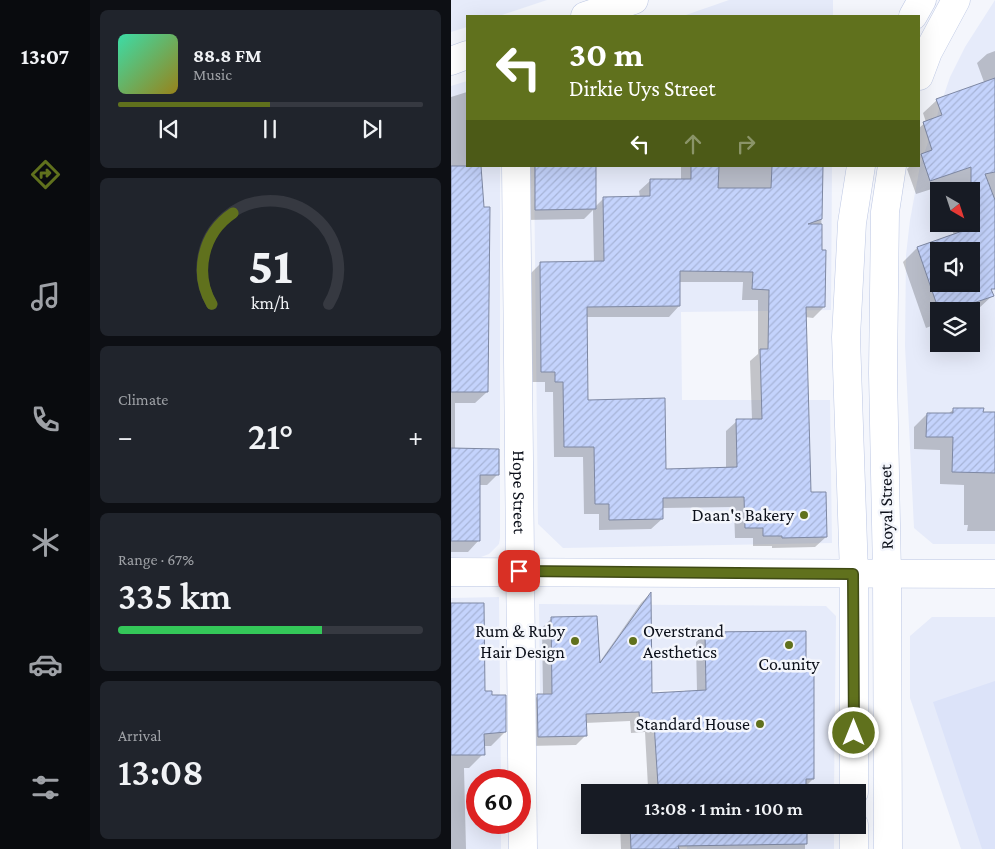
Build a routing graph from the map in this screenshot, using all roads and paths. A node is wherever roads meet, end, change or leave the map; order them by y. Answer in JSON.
{"nodes":[{"id":1,"x":634,"y":0,"type":"edge"},
{"id":2,"x":956,"y":0,"type":"edge"},
{"id":3,"x":588,"y":15,"type":"edge"},
{"id":4,"x":466,"y":55,"type":"edge"},
{"id":5,"x":451,"y":61,"type":"edge"},
{"id":6,"x":920,"y":73,"type":"edge"},
{"id":7,"x":516,"y":167,"type":"edge"},
{"id":8,"x":861,"y":167,"type":"edge"},
{"id":9,"x":891,"y":167,"type":"edge"},
{"id":10,"x":519,"y":571,"type":"junction"},
{"id":11,"x":451,"y":572,"type":"edge"},
{"id":12,"x":853,"y":574,"type":"junction"},
{"id":13,"x":887,"y":574,"type":"junction"},
{"id":14,"x":995,"y":574,"type":"edge"},
{"id":15,"x":854,"y":784,"type":"edge"},
{"id":16,"x":854,"y":834,"type":"edge"},
{"id":17,"x":523,"y":849,"type":"edge"},
{"id":18,"x":854,"y":849,"type":"edge"},
{"id":19,"x":888,"y":849,"type":"edge"}],
"edges":[{"from":1,"to":3,"type":"main road"},
{"from":2,"to":6,"type":"main road"},
{"from":4,"to":5,"type":"main road"},
{"from":7,"to":10,"type":"main road","name":"Hope Street"},
{"from":8,"to":12,"type":"main road","name":"Royal Street"},
{"from":9,"to":13,"type":"main road","name":"Royal Street"},
{"from":10,"to":11,"type":"main road"},
{"from":10,"to":12,"type":"main road"},
{"from":10,"to":17,"type":"main road","name":"Hope Street"},
{"from":12,"to":13,"type":"main road"},
{"from":12,"to":15,"type":"main road","name":"Royal Street"},
{"from":13,"to":14,"type":"main road"},
{"from":13,"to":19,"type":"main road","name":"Royal Street"},
{"from":16,"to":18,"type":"main road"}]}
